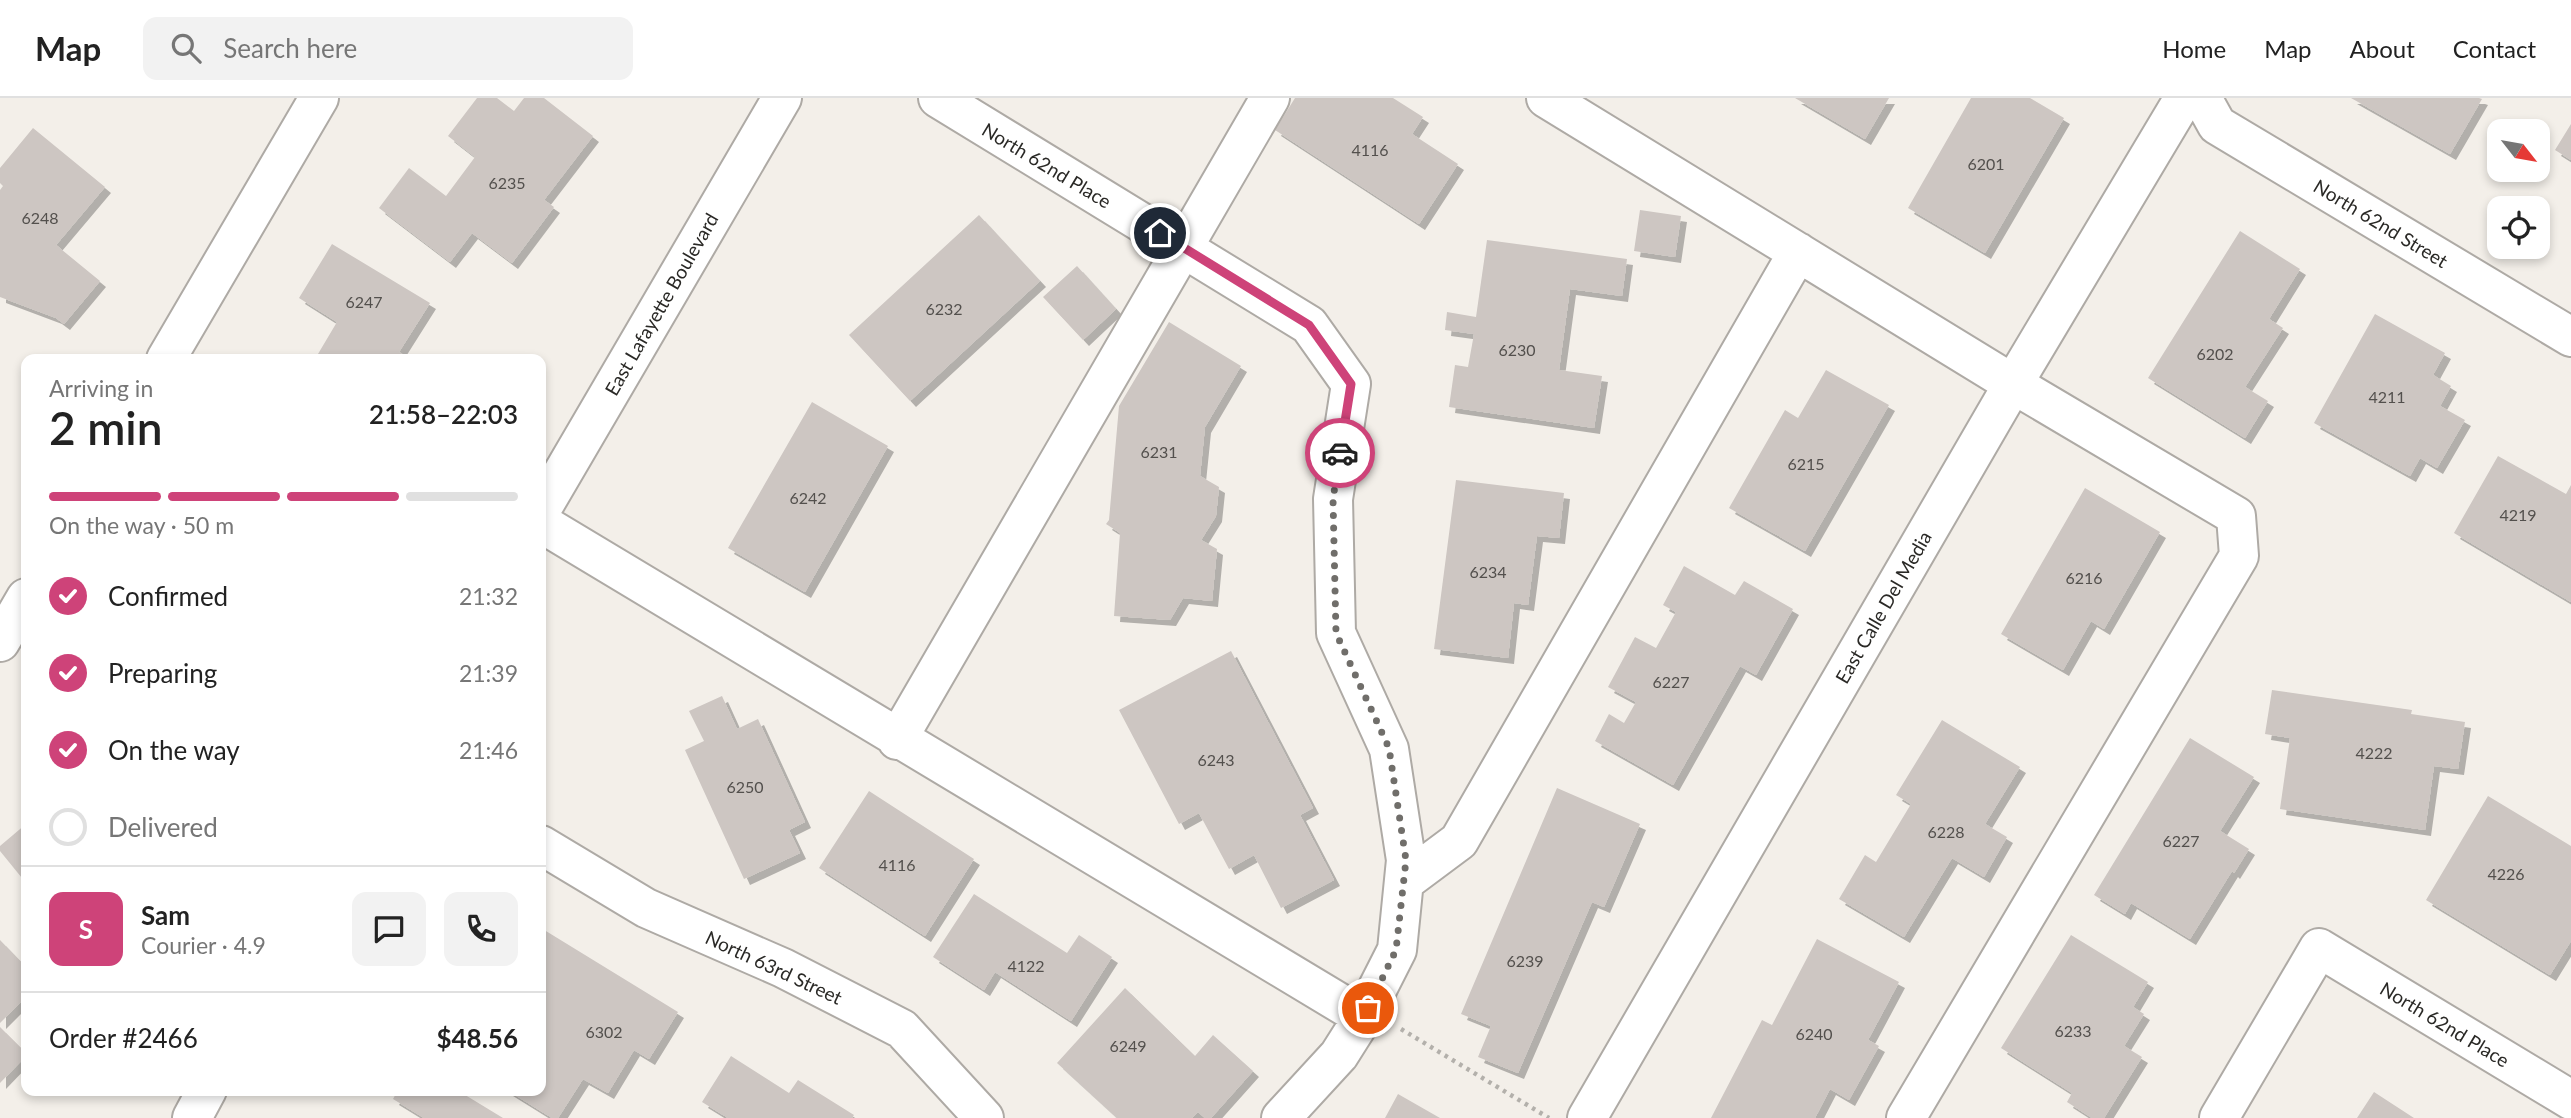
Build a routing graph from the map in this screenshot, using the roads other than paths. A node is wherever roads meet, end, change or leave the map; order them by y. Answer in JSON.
{"nodes":[{"id":1,"x":319,"y":98,"type":"edge"},
{"id":2,"x":782,"y":98,"type":"edge"},
{"id":3,"x":938,"y":98,"type":"edge"},
{"id":4,"x":1270,"y":98,"type":"edge"},
{"id":5,"x":1546,"y":98,"type":"edge"},
{"id":6,"x":2184,"y":98,"type":"edge"},
{"id":7,"x":2202,"y":98,"type":"edge"},
{"id":8,"x":1182,"y":247,"type":"junction"},
{"id":9,"x":1798,"y":252,"type":"junction"},
{"id":10,"x":2571,"y":337,"type":"edge"},
{"id":11,"x":169,"y":354,"type":"edge"},
{"id":12,"x":2013,"y":384,"type":"junction"},
{"id":13,"x":546,"y":501,"type":"edge"},
{"id":14,"x":546,"y":526,"type":"edge"},
{"id":15,"x":21,"y":606,"type":"edge"},
{"id":16,"x":0,"y":642,"type":"edge"},
{"id":17,"x":897,"y":740,"type":"junction"},
{"id":18,"x":546,"y":848,"type":"edge"},
{"id":19,"x":1404,"y":882,"type":"junction"},
{"id":20,"x":1365,"y":1013,"type":"junction"},
{"id":21,"x":204,"y":1096,"type":"edge"},
{"id":22,"x":2571,"y":1100,"type":"edge"},
{"id":23,"x":192,"y":1118,"type":"edge"},
{"id":24,"x":984,"y":1118,"type":"edge"},
{"id":25,"x":1281,"y":1118,"type":"edge"},
{"id":26,"x":1587,"y":1118,"type":"edge"},
{"id":27,"x":1906,"y":1118,"type":"edge"},
{"id":28,"x":2219,"y":1118,"type":"edge"}],
"edges":[{"from":1,"to":11,"type":"street"},
{"from":2,"to":13,"type":"street","name":"East Lafayette Boulevard"},
{"from":3,"to":8,"type":"street","name":"North 62nd Place"},
{"from":4,"to":8,"type":"street"},
{"from":5,"to":9,"type":"street"},
{"from":6,"to":12,"type":"street","name":"East Calle Del Media"},
{"from":7,"to":10,"type":"street","name":"North 62nd Street"},
{"from":8,"to":17,"type":"street"},
{"from":8,"to":19,"type":"street","name":"North 62nd Place"},
{"from":9,"to":12,"type":"street"},
{"from":9,"to":19,"type":"street"},
{"from":12,"to":26,"type":"street","name":"East Calle Del Media"},
{"from":12,"to":27,"type":"street"},
{"from":14,"to":17,"type":"street"},
{"from":15,"to":16,"type":"street"},
{"from":17,"to":20,"type":"street"},
{"from":18,"to":24,"type":"street","name":"North 63rd Street"},
{"from":19,"to":20,"type":"street"},
{"from":20,"to":25,"type":"street"},
{"from":21,"to":23,"type":"street"},
{"from":22,"to":28,"type":"street","name":"North 62nd Place"}]}
